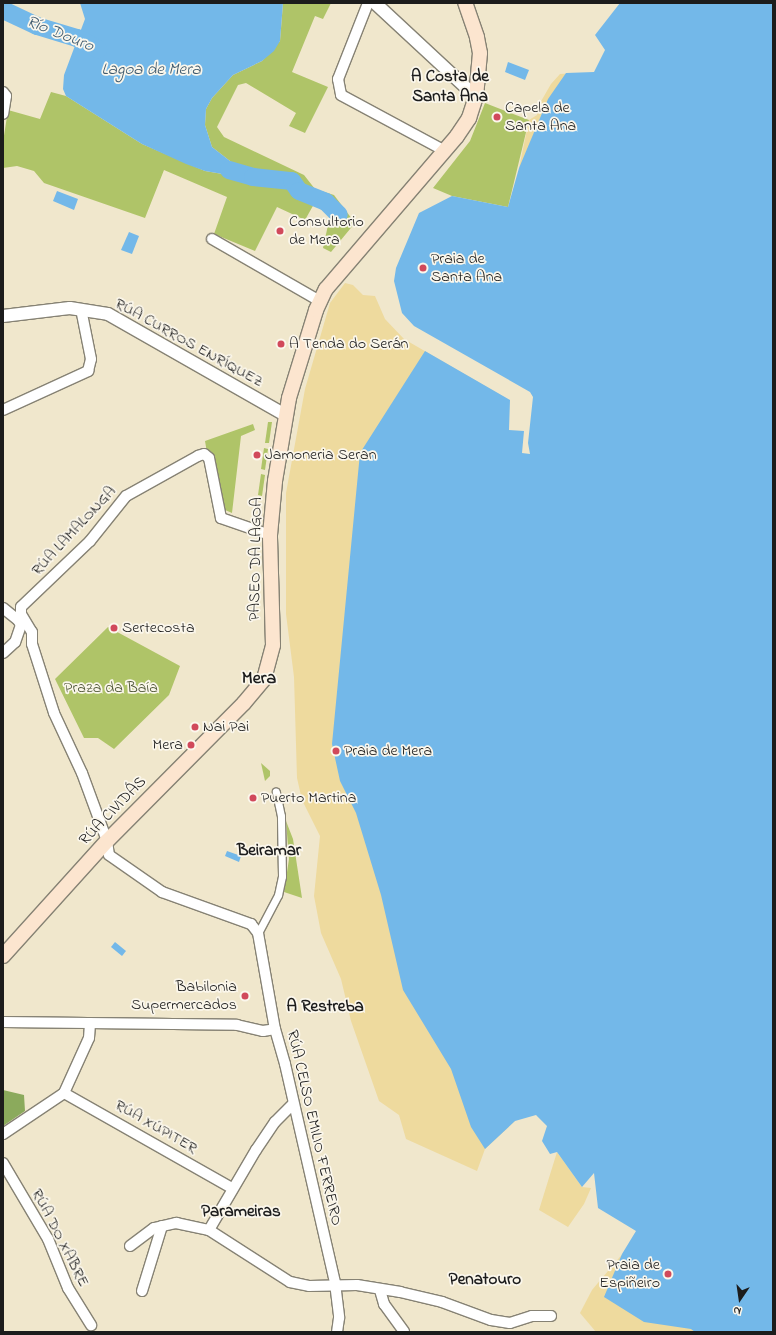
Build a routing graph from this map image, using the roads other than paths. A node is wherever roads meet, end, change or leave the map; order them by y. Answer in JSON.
{"nodes":[{"id":1,"x":368,"y":3,"type":"edge"},
{"id":2,"x":375,"y":3,"type":"edge"},
{"id":3,"x":464,"y":3,"type":"edge"},
{"id":4,"x":3,"y":92,"type":"edge"},
{"id":5,"x":476,"y":97,"type":"junction"},
{"id":6,"x":3,"y":114,"type":"edge"},
{"id":7,"x":445,"y":151,"type":"junction"},
{"id":8,"x":212,"y":239,"type":"dead end"},
{"id":9,"x":320,"y":301,"type":"junction"},
{"id":10,"x":81,"y":309,"type":"junction"},
{"id":11,"x":3,"y":316,"type":"edge"},
{"id":12,"x":3,"y":410,"type":"edge"},
{"id":13,"x":284,"y":415,"type":"junction"},
{"id":14,"x":270,"y":535,"type":"junction"},
{"id":15,"x":3,"y":608,"type":"edge"},
{"id":16,"x":3,"y":653,"type":"edge"},
{"id":17,"x":252,"y":694,"type":"joint"},
{"id":18,"x":276,"y":792,"type":"dead end"},
{"id":19,"x":107,"y":841,"type":"junction"},
{"id":20,"x":258,"y":933,"type":"junction"},
{"id":21,"x":3,"y":956,"type":"edge"},
{"id":22,"x":3,"y":1022,"type":"edge"},
{"id":23,"x":90,"y":1023,"type":"junction"},
{"id":24,"x":275,"y":1029,"type":"junction"},
{"id":25,"x":64,"y":1094,"type":"junction"},
{"id":26,"x":293,"y":1104,"type":"junction"},
{"id":27,"x":3,"y":1134,"type":"edge"},
{"id":28,"x":3,"y":1163,"type":"edge"},
{"id":29,"x":232,"y":1188,"type":"junction"},
{"id":30,"x":162,"y":1226,"type":"junction"},
{"id":31,"x":209,"y":1230,"type":"junction"},
{"id":32,"x":130,"y":1246,"type":"dead end"},
{"id":33,"x":335,"y":1283,"type":"junction"},
{"id":34,"x":380,"y":1290,"type":"junction"},
{"id":35,"x":142,"y":1291,"type":"dead end"},
{"id":36,"x":551,"y":1316,"type":"dead end"},
{"id":37,"x":91,"y":1325,"type":"dead end"},
{"id":38,"x":511,"y":1328,"type":"edge"},
{"id":39,"x":337,"y":1332,"type":"edge"},
{"id":40,"x":404,"y":1332,"type":"edge"}],
"edges":[{"from":1,"to":7,"type":"street"},
{"from":2,"to":5,"type":"street"},
{"from":3,"to":5,"type":"main road","name":"PASEO DA LAGOA"},
{"from":4,"to":6,"type":"street"},
{"from":5,"to":7,"type":"main road","name":"PASEO DA LAGOA"},
{"from":7,"to":9,"type":"main road","name":"PASEO DA LAGOA"},
{"from":8,"to":9,"type":"street"},
{"from":9,"to":13,"type":"main road","name":"PASEO DA LAGOA"},
{"from":10,"to":11,"type":"street","name":"RÚA CURROS ENRÍQUEZ"},
{"from":10,"to":12,"type":"street"},
{"from":10,"to":13,"type":"street","name":"RÚA CURROS ENRÍQUEZ"},
{"from":13,"to":14,"type":"main road","name":"PASEO DA LAGOA"},
{"from":14,"to":17,"type":"main road","name":"PASEO DA LAGOA"},
{"from":14,"to":19,"type":"street","name":"RÚA LAMALONGA"},
{"from":15,"to":16,"type":"street"},
{"from":17,"to":19,"type":"main road","name":"RÚA CIVIDÁS"},
{"from":18,"to":20,"type":"street"},
{"from":19,"to":20,"type":"street","name":"RÚA LAMALONGA"},
{"from":19,"to":21,"type":"main road","name":"RÚA CIVIDÁS"},
{"from":20,"to":24,"type":"street","name":"RÚA CELSO EMILIO FERREIRO"},
{"from":22,"to":23,"type":"street"},
{"from":23,"to":24,"type":"street"},
{"from":23,"to":25,"type":"street"},
{"from":24,"to":26,"type":"street","name":"RÚA CELSO EMILIO FERREIRO"},
{"from":25,"to":27,"type":"street"},
{"from":25,"to":29,"type":"street","name":"RÚA XÚPITER"},
{"from":26,"to":29,"type":"street"},
{"from":26,"to":33,"type":"street","name":"RÚA CELSO EMILIO FERREIRO"},
{"from":28,"to":37,"type":"street","name":"RÚA DO XABRE"},
{"from":29,"to":31,"type":"street"},
{"from":30,"to":31,"type":"street"},
{"from":30,"to":32,"type":"street"},
{"from":30,"to":35,"type":"street"},
{"from":31,"to":33,"type":"street"},
{"from":33,"to":34,"type":"street"},
{"from":33,"to":39,"type":"street","name":"RÚA CELSO EMILIO FERREIRO"},
{"from":34,"to":38,"type":"street"},
{"from":34,"to":40,"type":"street"},
{"from":36,"to":38,"type":"street"}]}
